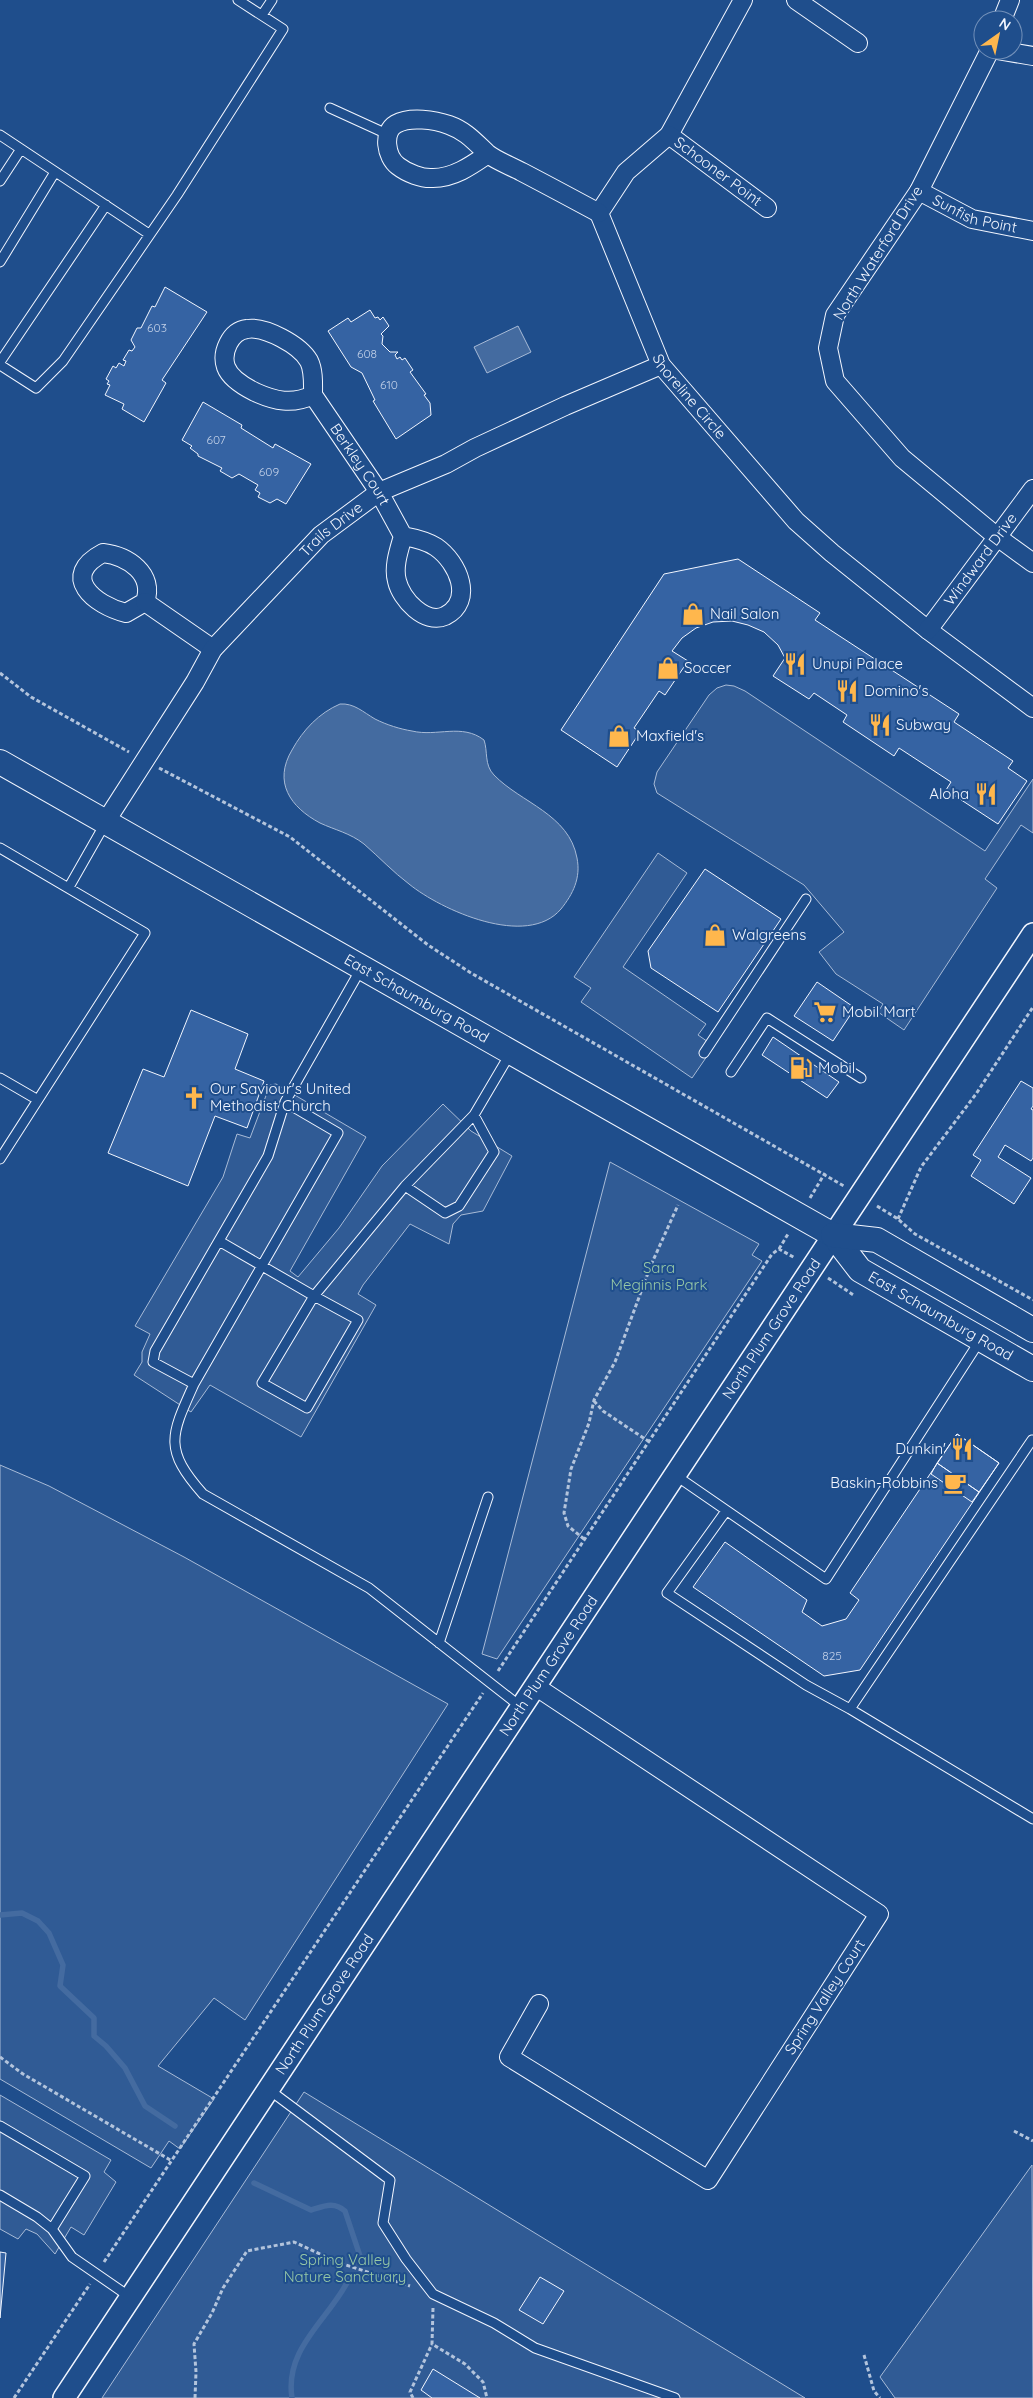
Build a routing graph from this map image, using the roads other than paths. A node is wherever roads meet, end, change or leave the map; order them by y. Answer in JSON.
{"nodes":[{"id":1,"x":238,"y":0,"type":"edge"},
{"id":2,"x":272,"y":0,"type":"edge"},
{"id":3,"x":743,"y":0,"type":"edge"},
{"id":4,"x":796,"y":0,"type":"edge"},
{"id":5,"x":262,"y":15,"type":"junction"},
{"id":6,"x":858,"y":43,"type":"dead end"},
{"id":7,"x":985,"y":60,"type":"edge"},
{"id":8,"x":330,"y":108,"type":"dead end"},
{"id":9,"x":388,"y":134,"type":"junction"},
{"id":10,"x":0,"y":135,"type":"edge"},
{"id":11,"x":669,"y":135,"type":"junction"},
{"id":12,"x":21,"y":149,"type":"junction"},
{"id":13,"x":488,"y":154,"type":"junction"},
{"id":14,"x":55,"y":172,"type":"junction"},
{"id":15,"x":0,"y":181,"type":"edge"},
{"id":16,"x":919,"y":191,"type":"junction"},
{"id":17,"x":106,"y":205,"type":"junction"},
{"id":18,"x":767,"y":208,"type":"dead end"},
{"id":19,"x":599,"y":213,"type":"junction"},
{"id":20,"x":1033,"y":231,"type":"edge"},
{"id":21,"x":150,"y":234,"type":"junction"},
{"id":22,"x":0,"y":262,"type":"edge"},
{"id":23,"x":0,"y":364,"type":"edge"},
{"id":24,"x":661,"y":364,"type":"junction"},
{"id":25,"x":313,"y":395,"type":"junction"},
{"id":26,"x":1033,"y":489,"type":"edge"},
{"id":27,"x":379,"y":492,"type":"junction"},
{"id":28,"x":404,"y":536,"type":"junction"},
{"id":29,"x":996,"y":536,"type":"junction"},
{"id":30,"x":1033,"y":563,"type":"edge"},
{"id":31,"x":145,"y":602,"type":"dead end"},
{"id":32,"x":928,"y":630,"type":"junction"},
{"id":33,"x":213,"y":649,"type":"junction"},
{"id":34,"x":1033,"y":708,"type":"edge"},
{"id":35,"x":0,"y":762,"type":"edge"},
{"id":36,"x":106,"y":821,"type":"junction"},
{"id":37,"x":0,"y":848,"type":"edge"},
{"id":38,"x":69,"y":887,"type":"junction"},
{"id":39,"x":806,"y":899,"type":"dead end"},
{"id":40,"x":1033,"y":934,"type":"edge"},
{"id":41,"x":362,"y":967,"type":"junction"},
{"id":42,"x":512,"y":1052,"type":"junction"},
{"id":43,"x":704,"y":1053,"type":"dead end"},
{"id":44,"x":731,"y":1072,"type":"dead end"},
{"id":45,"x":0,"y":1078,"type":"edge"},
{"id":46,"x":861,"y":1078,"type":"dead end"},
{"id":47,"x":38,"y":1100,"type":"junction"},
{"id":48,"x":285,"y":1102,"type":"junction"},
{"id":49,"x":474,"y":1115,"type":"junction"},
{"id":50,"x":0,"y":1159,"type":"edge"},
{"id":51,"x":405,"y":1186,"type":"junction"},
{"id":52,"x":833,"y":1235,"type":"junction"},
{"id":53,"x":219,"y":1241,"type":"junction"},
{"id":54,"x":262,"y":1266,"type":"junction"},
{"id":55,"x":314,"y":1296,"type":"junction"},
{"id":56,"x":1033,"y":1330,"type":"edge"},
{"id":57,"x":981,"y":1339,"type":"junction"},
{"id":58,"x":1033,"y":1370,"type":"edge"},
{"id":59,"x":194,"y":1384,"type":"junction"},
{"id":60,"x":1032,"y":1440,"type":"edge"},
{"id":61,"x":675,"y":1474,"type":"junction"},
{"id":62,"x":488,"y":1497,"type":"dead end"},
{"id":63,"x":726,"y":1511,"type":"junction"},
{"id":64,"x":439,"y":1643,"type":"junction"},
{"id":65,"x":535,"y":1686,"type":"junction"},
{"id":66,"x":521,"y":1707,"type":"junction"},
{"id":67,"x":850,"y":1709,"type":"junction"},
{"id":68,"x":1033,"y":1819,"type":"edge"},
{"id":69,"x":539,"y":2004,"type":"dead end"},
{"id":70,"x":268,"y":2089,"type":"junction"},
{"id":71,"x":0,"y":2126,"type":"edge"},
{"id":72,"x":0,"y":2195,"type":"edge"},
{"id":73,"x":52,"y":2229,"type":"junction"},
{"id":74,"x":131,"y":2297,"type":"junction"},
{"id":75,"x":64,"y":2398,"type":"edge"},
{"id":76,"x":675,"y":2398,"type":"edge"}],
"edges":[{"from":1,"to":5,"type":"lane"},
{"from":2,"to":5,"type":"lane"},
{"from":3,"to":11,"type":"street"},
{"from":4,"to":6,"type":"street"},
{"from":5,"to":21,"type":"lane"},
{"from":7,"to":16,"type":"street","name":"North Waterford Drive"},
{"from":8,"to":9,"type":"lane"},
{"from":9,"to":13,"type":"street"},
{"from":9,"to":13,"type":"street"},
{"from":10,"to":12,"type":"lane"},
{"from":11,"to":18,"type":"street","name":"Schooner Point"},
{"from":11,"to":19,"type":"street"},
{"from":12,"to":14,"type":"lane"},
{"from":12,"to":15,"type":"lane"},
{"from":13,"to":19,"type":"street"},
{"from":14,"to":17,"type":"lane"},
{"from":14,"to":22,"type":"lane"},
{"from":16,"to":20,"type":"street","name":"Sunfish Point"},
{"from":16,"to":29,"type":"street","name":"North Waterford Drive"},
{"from":17,"to":21,"type":"lane"},
{"from":17,"to":23,"type":"lane"},
{"from":19,"to":24,"type":"street","name":"Shoreline Circle"},
{"from":21,"to":23,"type":"lane"},
{"from":24,"to":27,"type":"street","name":"Trails Drive"},
{"from":24,"to":32,"type":"street","name":"Shoreline Circle"},
{"from":25,"to":25,"type":"street","name":"Berkley Court"},
{"from":25,"to":27,"type":"street","name":"Berkley Court"},
{"from":26,"to":29,"type":"street","name":"Windward Drive"},
{"from":27,"to":28,"type":"street","name":"Berkley Court"},
{"from":27,"to":33,"type":"street","name":"Trails Drive"},
{"from":28,"to":28,"type":"street"},
{"from":29,"to":30,"type":"street","name":"North Waterford Drive"},
{"from":29,"to":32,"type":"street","name":"Windward Drive"},
{"from":31,"to":33,"type":"street"},
{"from":32,"to":34,"type":"street","name":"Shoreline Circle"},
{"from":33,"to":36,"type":"street","name":"Trails Drive"},
{"from":35,"to":36,"type":"main road","name":"East Schaumburg Road"},
{"from":36,"to":38,"type":"lane"},
{"from":36,"to":41,"type":"main road","name":"East Schaumburg Road"},
{"from":37,"to":38,"type":"lane"},
{"from":38,"to":47,"type":"lane"},
{"from":39,"to":43,"type":"lane"},
{"from":40,"to":52,"type":"street","name":"North Plum Grove Road"},
{"from":41,"to":42,"type":"main road","name":"East Schaumburg Road"},
{"from":41,"to":48,"type":"lane"},
{"from":42,"to":49,"type":"lane"},
{"from":42,"to":52,"type":"main road","name":"East Schaumburg Road"},
{"from":44,"to":46,"type":"lane"},
{"from":45,"to":47,"type":"lane"},
{"from":47,"to":50,"type":"lane"},
{"from":48,"to":53,"type":"lane"},
{"from":48,"to":54,"type":"lane"},
{"from":49,"to":51,"type":"lane"},
{"from":49,"to":51,"type":"lane"},
{"from":51,"to":55,"type":"lane"},
{"from":52,"to":56,"type":"main road","name":"East Schaumburg Road"},
{"from":52,"to":57,"type":"main road","name":"East Schaumburg Road"},
{"from":52,"to":61,"type":"street","name":"North Plum Grove Road"},
{"from":53,"to":54,"type":"lane"},
{"from":53,"to":59,"type":"lane"},
{"from":54,"to":55,"type":"lane"},
{"from":54,"to":59,"type":"lane"},
{"from":55,"to":55,"type":"lane"},
{"from":57,"to":58,"type":"main road","name":"East Schaumburg Road"},
{"from":57,"to":63,"type":"lane"},
{"from":59,"to":64,"type":"lane"},
{"from":60,"to":67,"type":"lane"},
{"from":61,"to":63,"type":"lane"},
{"from":61,"to":65,"type":"street","name":"North Plum Grove Road"},
{"from":62,"to":64,"type":"lane"},
{"from":63,"to":67,"type":"lane"},
{"from":64,"to":66,"type":"lane"},
{"from":65,"to":66,"type":"street","name":"North Plum Grove Road"},
{"from":65,"to":69,"type":"street","name":"Spring Valley Court"},
{"from":66,"to":70,"type":"street","name":"North Plum Grove Road"},
{"from":67,"to":68,"type":"lane"},
{"from":70,"to":74,"type":"street","name":"North Plum Grove Road"},
{"from":70,"to":76,"type":"lane"},
{"from":71,"to":73,"type":"lane"},
{"from":72,"to":73,"type":"lane"},
{"from":73,"to":74,"type":"lane"},
{"from":74,"to":75,"type":"street","name":"North Plum Grove Road"}]}
